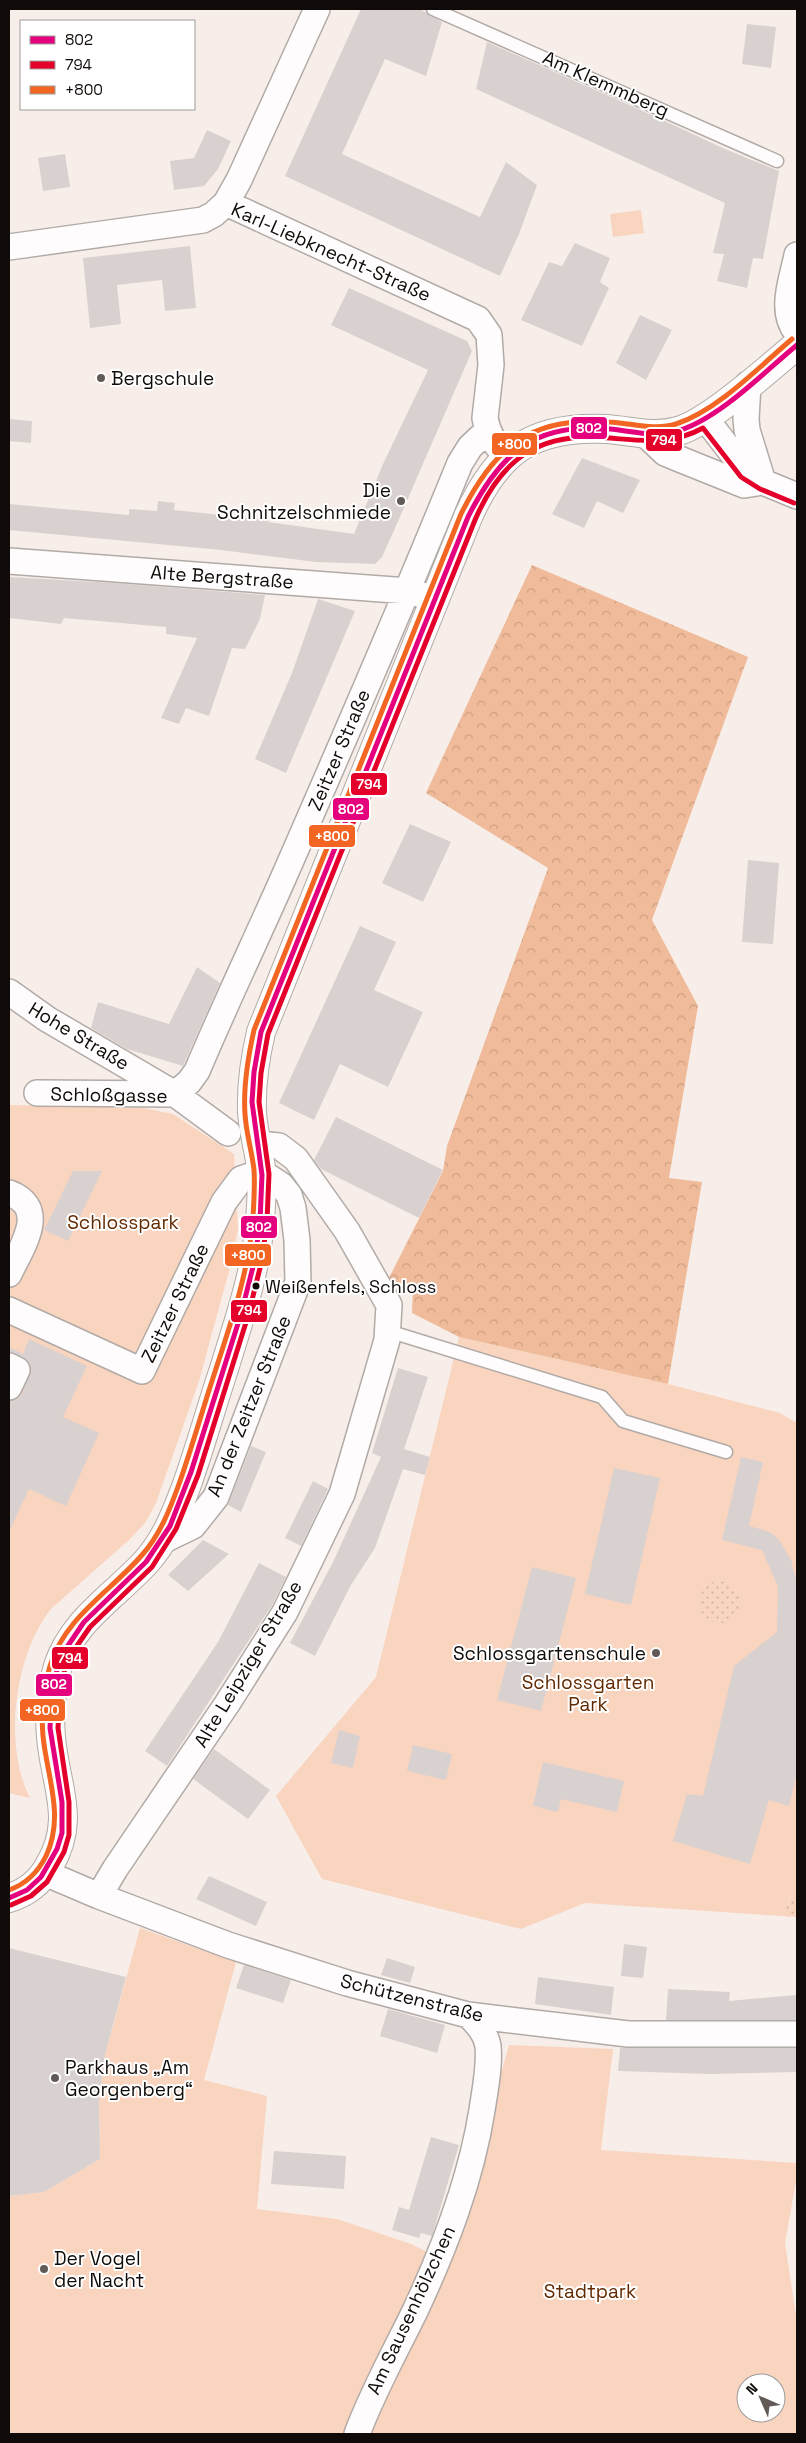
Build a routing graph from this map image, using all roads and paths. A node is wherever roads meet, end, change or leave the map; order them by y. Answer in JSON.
{"nodes":[{"id":1,"x":317,"y":9,"type":"edge"},
{"id":2,"x":433,"y":9,"type":"edge"},
{"id":3,"x":777,"y":161,"type":"dead end"},
{"id":4,"x":226,"y":202,"type":"junction"},
{"id":5,"x":9,"y":247,"type":"edge"},
{"id":6,"x":797,"y":255,"type":"edge"},
{"id":7,"x":797,"y":333,"type":"edge"},
{"id":8,"x":797,"y":345,"type":"edge"},
{"id":9,"x":748,"y":384,"type":"junction"},
{"id":10,"x":705,"y":418,"type":"junction"},
{"id":11,"x":488,"y":430,"type":"junction"},
{"id":12,"x":646,"y":435,"type":"junction"},
{"id":13,"x":507,"y":457,"type":"junction"},
{"id":14,"x":763,"y":482,"type":"junction"},
{"id":15,"x":797,"y":496,"type":"edge"},
{"id":16,"x":9,"y":561,"type":"edge"},
{"id":17,"x":408,"y":591,"type":"junction"},
{"id":18,"x":434,"y":600,"type":"junction"},
{"id":19,"x":9,"y":992,"type":"edge"},
{"id":20,"x":37,"y":1093,"type":"dead end"},
{"id":21,"x":174,"y":1094,"type":"junction"},
{"id":22,"x":228,"y":1133,"type":"dead end"},
{"id":23,"x":258,"y":1144,"type":"junction"},
{"id":24,"x":261,"y":1172,"type":"junction"},
{"id":25,"x":9,"y":1193,"type":"edge"},
{"id":26,"x":9,"y":1274,"type":"edge"},
{"id":27,"x":9,"y":1310,"type":"edge"},
{"id":28,"x":388,"y":1331,"type":"junction"},
{"id":29,"x":9,"y":1366,"type":"edge"},
{"id":30,"x":9,"y":1387,"type":"edge"},
{"id":31,"x":726,"y":1452,"type":"dead end"},
{"id":32,"x":162,"y":1541,"type":"junction"},
{"id":33,"x":45,"y":1872,"type":"junction"},
{"id":34,"x":99,"y":1896,"type":"junction"},
{"id":35,"x":9,"y":1898,"type":"edge"},
{"id":36,"x":468,"y":2015,"type":"junction"},
{"id":37,"x":797,"y":2034,"type":"edge"},
{"id":38,"x":357,"y":2434,"type":"edge"}],
"edges":[{"from":1,"to":4,"type":"street"},
{"from":2,"to":3,"type":"lane","name":"Am Klemmberg"},
{"from":4,"to":5,"type":"street","name":"Karl-Liebknecht-Straße"},
{"from":4,"to":11,"type":"street","name":"Karl-Liebknecht-Straße"},
{"from":6,"to":7,"type":"street"},
{"from":8,"to":9,"type":"main road","name":"Zeitzer Straße"},
{"from":9,"to":10,"type":"main road","name":"Zeitzer Straße"},
{"from":9,"to":14,"type":"street"},
{"from":10,"to":12,"type":"main road","name":"Zeitzer Straße"},
{"from":10,"to":14,"type":"street"},
{"from":11,"to":13,"type":"street","name":"Karl-Liebknecht-Straße"},
{"from":11,"to":17,"type":"street","name":"Zeitzer Straße"},
{"from":12,"to":13,"type":"main road","name":"Zeitzer Straße"},
{"from":12,"to":14,"type":"street"},
{"from":13,"to":18,"type":"main road","name":"Zeitzer Straße"},
{"from":14,"to":15,"type":"street"},
{"from":16,"to":17,"type":"street","name":"Alte Bergstraße"},
{"from":17,"to":18,"type":"street","name":"Alte Bergstraße"},
{"from":17,"to":21,"type":"street","name":"Zeitzer Straße"},
{"from":18,"to":23,"type":"main road","name":"Zeitzer Straße"},
{"from":19,"to":21,"type":"street","name":"Hohe Straße"},
{"from":20,"to":21,"type":"street","name":"Schloßgasse"},
{"from":21,"to":22,"type":"street","name":"Schloßgasse"},
{"from":23,"to":24,"type":"main road","name":"Zeitzer Straße"},
{"from":23,"to":28,"type":"street","name":"Alte Leipziger Straße"},
{"from":24,"to":27,"type":"street","name":"Zeitzer Straße"},
{"from":24,"to":32,"type":"main road","name":"Zeitzer Straße"},
{"from":24,"to":32,"type":"street","name":"An der Zeitzer Straße"},
{"from":25,"to":26,"type":"street"},
{"from":28,"to":31,"type":"lane"},
{"from":28,"to":34,"type":"street","name":"Alte Leipziger Straße"},
{"from":29,"to":30,"type":"street"},
{"from":32,"to":33,"type":"main road","name":"Zeitzer Straße"},
{"from":33,"to":34,"type":"street","name":"Schützenstraße"},
{"from":33,"to":35,"type":"main road","name":"Zeitzer Straße"},
{"from":34,"to":36,"type":"street","name":"Schützenstraße"},
{"from":36,"to":37,"type":"street","name":"Schützenstraße"},
{"from":36,"to":38,"type":"street","name":"Am Sausenhölzchen"}]}
